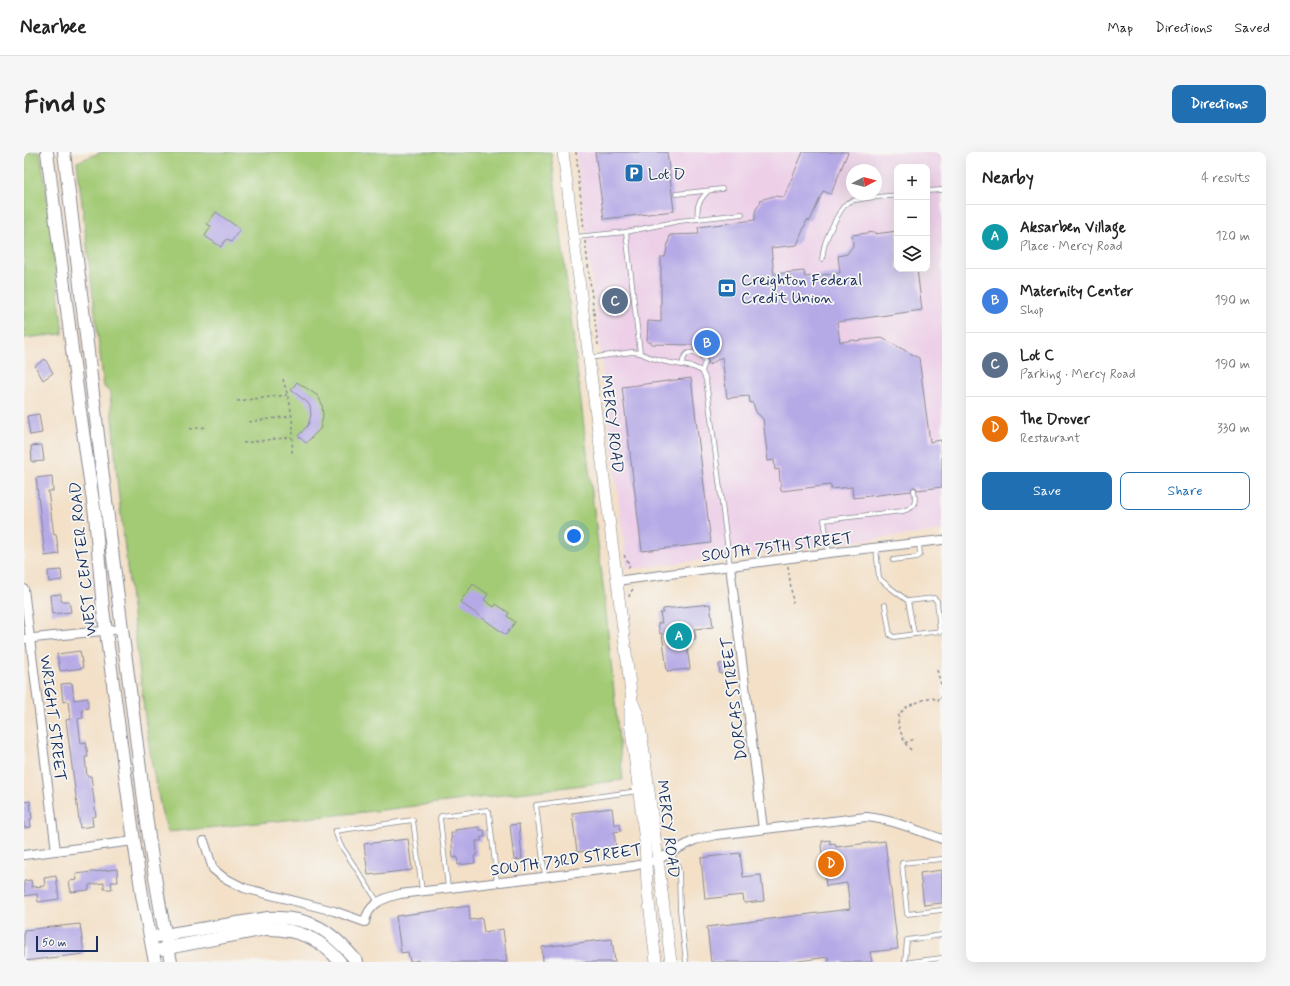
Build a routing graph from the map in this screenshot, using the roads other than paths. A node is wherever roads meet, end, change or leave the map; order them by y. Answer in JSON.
{"nodes":[{"id":1,"x":47,"y":152,"type":"edge"},
{"id":2,"x":64,"y":152,"type":"edge"},
{"id":3,"x":563,"y":152,"type":"edge"},
{"id":4,"x":722,"y":189,"type":"dead end"},
{"id":5,"x":708,"y":190,"type":"junction"},
{"id":6,"x":942,"y":190,"type":"edge"},
{"id":7,"x":930,"y":192,"type":"edge"},
{"id":8,"x":676,"y":194,"type":"dead end"},
{"id":9,"x":894,"y":195,"type":"edge"},
{"id":10,"x":742,"y":214,"type":"dead end"},
{"id":11,"x":698,"y":219,"type":"junction"},
{"id":12,"x":626,"y":232,"type":"junction"},
{"id":13,"x":573,"y":237,"type":"junction"},
{"id":14,"x":822,"y":259,"type":"dead end"},
{"id":15,"x":640,"y":353,"type":"junction"},
{"id":16,"x":588,"y":358,"type":"junction"},
{"id":17,"x":682,"y":365,"type":"junction"},
{"id":18,"x":702,"y":371,"type":"junction"},
{"id":19,"x":914,"y":490,"type":"dead end"},
{"id":20,"x":942,"y":540,"type":"edge"},
{"id":21,"x":919,"y":543,"type":"junction"},
{"id":22,"x":876,"y":548,"type":"junction"},
{"id":23,"x":828,"y":553,"type":"junction"},
{"id":24,"x":893,"y":560,"type":"dead end"},
{"id":25,"x":730,"y":566,"type":"junction"},
{"id":26,"x":616,"y":580,"type":"junction"},
{"id":27,"x":24,"y":589,"type":"edge"},
{"id":28,"x":908,"y":601,"type":"junction"},
{"id":29,"x":885,"y":606,"type":"dead end"},
{"id":30,"x":122,"y":629,"type":"junction"},
{"id":31,"x":106,"y":631,"type":"junction"},
{"id":32,"x":941,"y":632,"type":"edge"},
{"id":33,"x":915,"y":634,"type":"junction"},
{"id":34,"x":27,"y":639,"type":"edge"},
{"id":35,"x":632,"y":701,"type":"junction"},
{"id":36,"x":639,"y":791,"type":"junction"},
{"id":37,"x":763,"y":829,"type":"junction"},
{"id":38,"x":942,"y":839,"type":"edge"},
{"id":39,"x":134,"y":841,"type":"junction"},
{"id":40,"x":204,"y":841,"type":"dead end"},
{"id":41,"x":56,"y":851,"type":"junction"},
{"id":42,"x":671,"y":853,"type":"junction"},
{"id":43,"x":24,"y":854,"type":"edge"},
{"id":44,"x":942,"y":859,"type":"edge"},
{"id":45,"x":657,"y":860,"type":"junction"},
{"id":46,"x":646,"y":863,"type":"junction"},
{"id":47,"x":545,"y":876,"type":"junction"},
{"id":48,"x":497,"y":882,"type":"junction"},
{"id":49,"x":448,"y":888,"type":"junction"},
{"id":50,"x":422,"y":891,"type":"junction"},
{"id":51,"x":378,"y":902,"type":"junction"},
{"id":52,"x":942,"y":910,"type":"edge"},
{"id":53,"x":165,"y":935,"type":"junction"},
{"id":54,"x":942,"y":935,"type":"edge"},
{"id":55,"x":150,"y":937,"type":"junction"},
{"id":56,"x":168,"y":948,"type":"junction"},
{"id":57,"x":154,"y":957,"type":"edge"},
{"id":58,"x":942,"y":958,"type":"edge"},
{"id":59,"x":171,"y":962,"type":"edge"},
{"id":60,"x":340,"y":962,"type":"edge"},
{"id":61,"x":357,"y":962,"type":"edge"},
{"id":62,"x":656,"y":962,"type":"edge"},
{"id":63,"x":671,"y":962,"type":"edge"},
{"id":64,"x":686,"y":962,"type":"edge"},
{"id":65,"x":905,"y":962,"type":"edge"},
{"id":66,"x":910,"y":962,"type":"edge"}],
"edges":[{"from":1,"to":31,"type":"main road","name":"WEST CENTER ROAD"},
{"from":2,"to":30,"type":"main road","name":"WEST CENTER ROAD"},
{"from":3,"to":13,"type":"main road","name":"MERCY ROAD"},
{"from":4,"to":5,"type":"lane"},
{"from":5,"to":8,"type":"lane"},
{"from":5,"to":11,"type":"lane"},
{"from":6,"to":7,"type":"lane"},
{"from":9,"to":14,"type":"lane"},
{"from":10,"to":11,"type":"lane"},
{"from":11,"to":12,"type":"lane"},
{"from":12,"to":13,"type":"lane"},
{"from":12,"to":15,"type":"lane"},
{"from":13,"to":16,"type":"main road","name":"MERCY ROAD"},
{"from":15,"to":16,"type":"lane"},
{"from":15,"to":17,"type":"lane"},
{"from":16,"to":26,"type":"main road","name":"MERCY ROAD"},
{"from":17,"to":18,"type":"lane"},
{"from":17,"to":18,"type":"lane"},
{"from":18,"to":25,"type":"lane"},
{"from":19,"to":23,"type":"lane"},
{"from":20,"to":21,"type":"street","name":"SOUTH 75TH STREET"},
{"from":21,"to":22,"type":"street","name":"SOUTH 75TH STREET"},
{"from":21,"to":24,"type":"lane"},
{"from":22,"to":23,"type":"street","name":"SOUTH 75TH STREET"},
{"from":22,"to":28,"type":"lane"},
{"from":23,"to":25,"type":"street","name":"SOUTH 75TH STREET"},
{"from":25,"to":26,"type":"street","name":"SOUTH 75TH STREET"},
{"from":25,"to":37,"type":"street","name":"DORCAS STREET"},
{"from":26,"to":35,"type":"main road","name":"MERCY ROAD"},
{"from":27,"to":34,"type":"street","name":"WRIGHT STREET"},
{"from":28,"to":32,"type":"lane"},
{"from":28,"to":33,"type":"lane"},
{"from":29,"to":33,"type":"lane"},
{"from":30,"to":31,"type":"street"},
{"from":30,"to":53,"type":"main road","name":"WEST CENTER ROAD"},
{"from":31,"to":34,"type":"street"},
{"from":31,"to":39,"type":"main road","name":"WEST CENTER ROAD"},
{"from":32,"to":33,"type":"lane"},
{"from":34,"to":41,"type":"street","name":"WRIGHT STREET"},
{"from":35,"to":36,"type":"main road","name":"MERCY ROAD"},
{"from":35,"to":45,"type":"main road","name":"MERCY ROAD"},
{"from":36,"to":46,"type":"main road","name":"MERCY ROAD"},
{"from":36,"to":47,"type":"lane"},
{"from":37,"to":38,"type":"street","name":"SOUTH 73RD STREET"},
{"from":37,"to":42,"type":"street","name":"SOUTH 73RD STREET"},
{"from":39,"to":41,"type":"street"},
{"from":39,"to":55,"type":"main road","name":"WEST CENTER ROAD"},
{"from":40,"to":51,"type":"street"},
{"from":41,"to":43,"type":"street"},
{"from":42,"to":45,"type":"street","name":"SOUTH 73RD STREET"},
{"from":42,"to":64,"type":"lane"},
{"from":44,"to":52,"type":"lane"},
{"from":45,"to":46,"type":"street","name":"SOUTH 73RD STREET"},
{"from":45,"to":63,"type":"main road","name":"MERCY ROAD"},
{"from":46,"to":47,"type":"street","name":"SOUTH 73RD STREET"},
{"from":46,"to":62,"type":"main road","name":"MERCY ROAD"},
{"from":47,"to":48,"type":"street","name":"SOUTH 73RD STREET"},
{"from":48,"to":49,"type":"street","name":"SOUTH 73RD STREET"},
{"from":48,"to":49,"type":"lane"},
{"from":49,"to":50,"type":"street","name":"SOUTH 73RD STREET"},
{"from":50,"to":51,"type":"street","name":"SOUTH 73RD STREET"},
{"from":50,"to":51,"type":"lane"},
{"from":53,"to":55,"type":"main road"},
{"from":53,"to":56,"type":"main road","name":"WEST CENTER ROAD"},
{"from":53,"to":61,"type":"main road"},
{"from":54,"to":65,"type":"lane"},
{"from":55,"to":57,"type":"main road","name":"WEST CENTER ROAD"},
{"from":56,"to":57,"type":"main road"},
{"from":56,"to":59,"type":"main road","name":"WEST CENTER ROAD"},
{"from":56,"to":60,"type":"main road"},
{"from":58,"to":66,"type":"lane"}]}
